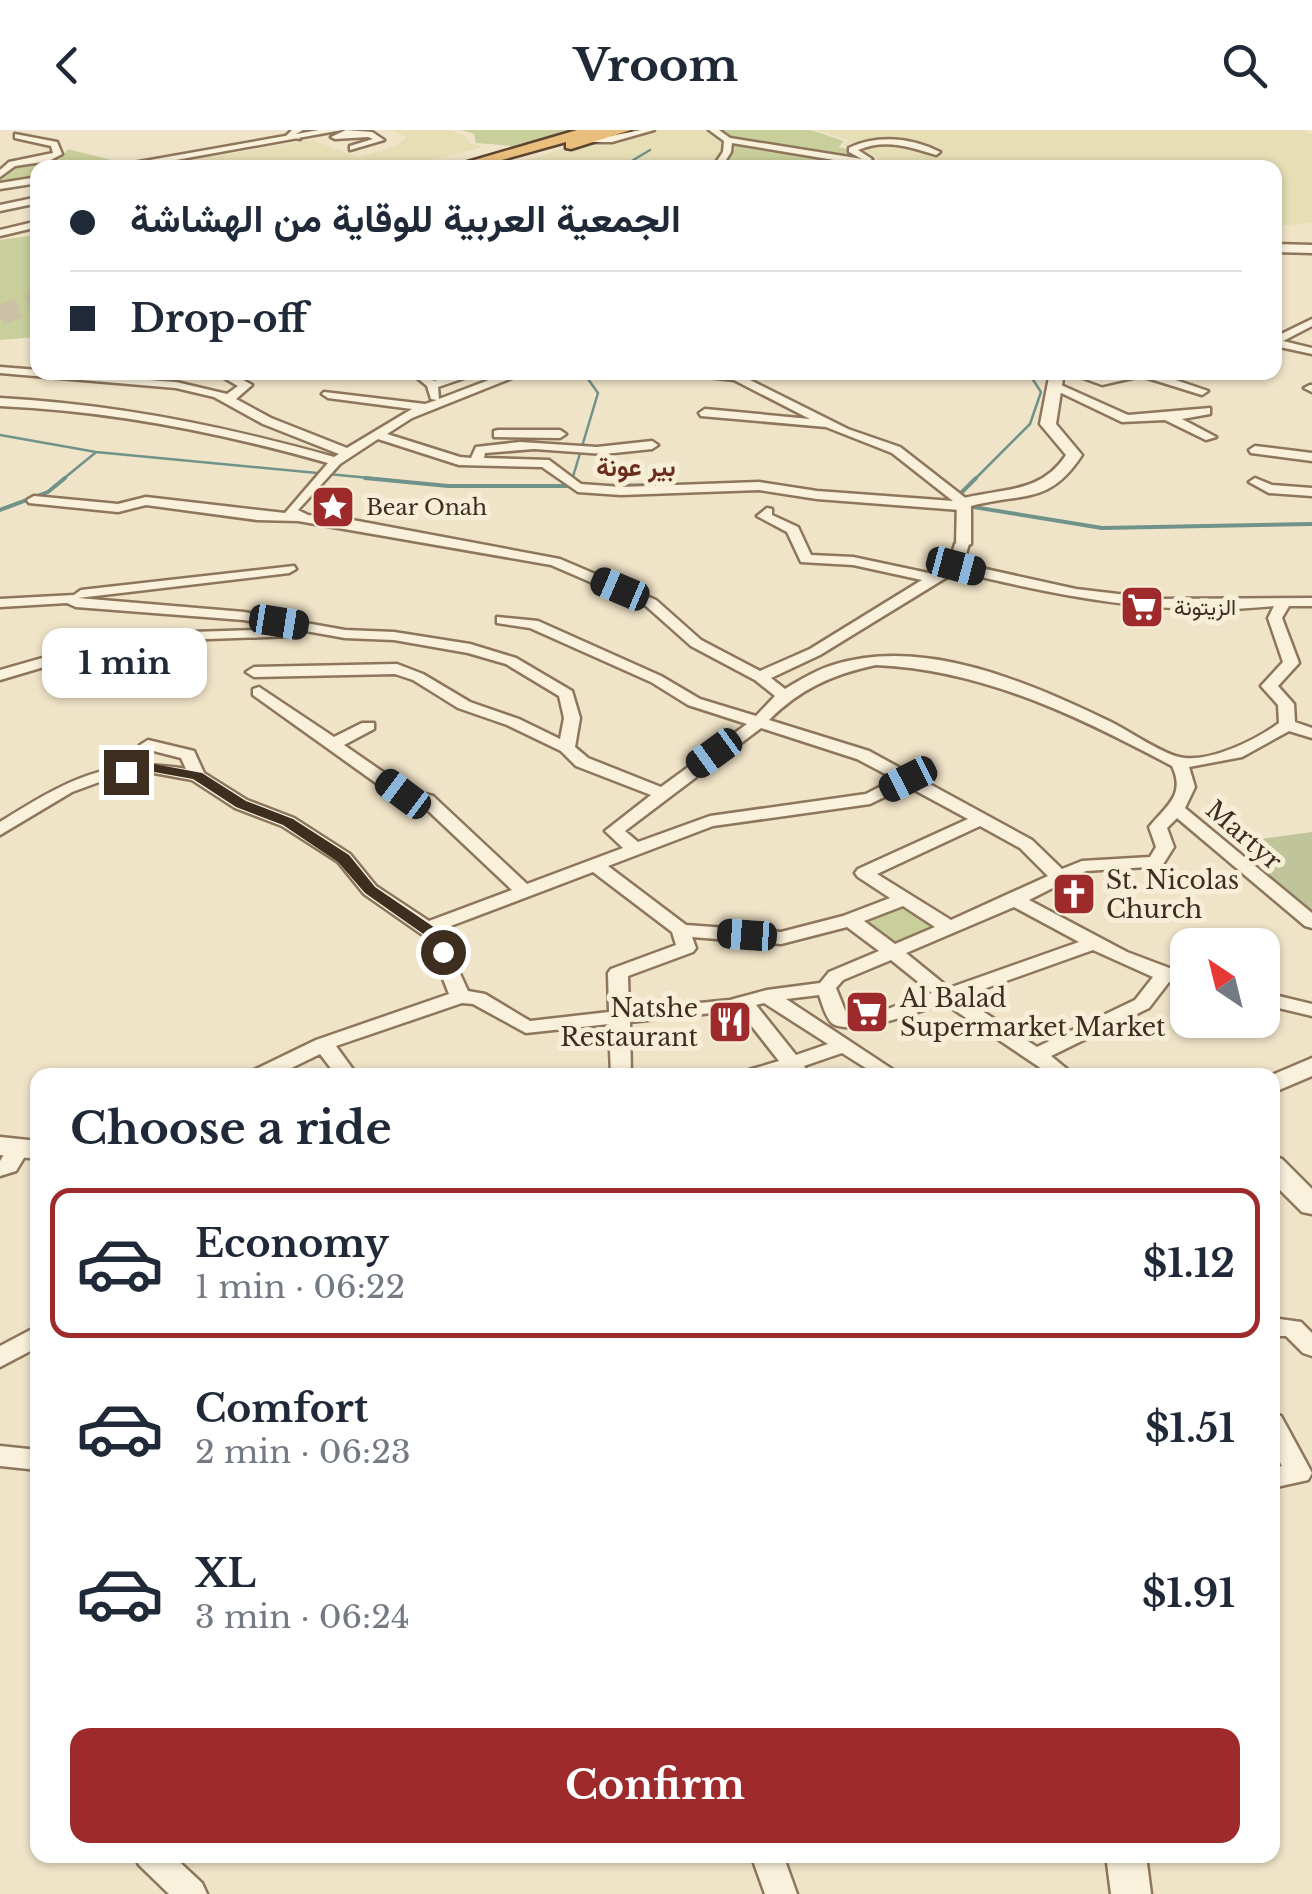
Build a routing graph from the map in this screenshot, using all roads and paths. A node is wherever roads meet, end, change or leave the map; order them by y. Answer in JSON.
{"nodes":[{"id":1,"x":324,"y":130,"type":"edge"},
{"id":2,"x":338,"y":130,"type":"edge"},
{"id":3,"x":354,"y":130,"type":"edge"},
{"id":4,"x":624,"y":130,"type":"edge"},
{"id":5,"x":650,"y":130,"type":"edge"},
{"id":6,"x":712,"y":130,"type":"edge"},
{"id":7,"x":866,"y":130,"type":"edge"},
{"id":8,"x":297,"y":134,"type":"edge"},
{"id":9,"x":18,"y":136,"type":"dead end"},
{"id":10,"x":589,"y":136,"type":"edge"},
{"id":11,"x":728,"y":140,"type":"junction"},
{"id":12,"x":866,"y":142,"type":"junction"},
{"id":13,"x":353,"y":148,"type":"dead end"},
{"id":14,"x":936,"y":152,"type":"dead end"},
{"id":15,"x":46,"y":160,"type":"edge"},
{"id":16,"x":157,"y":160,"type":"edge"},
{"id":17,"x":488,"y":160,"type":"edge"},
{"id":18,"x":517,"y":160,"type":"edge"},
{"id":19,"x":722,"y":160,"type":"edge"},
{"id":20,"x":852,"y":160,"type":"edge"},
{"id":21,"x":867,"y":160,"type":"edge"},
{"id":22,"x":30,"y":162,"type":"edge"},
{"id":23,"x":0,"y":174,"type":"edge"},
{"id":24,"x":30,"y":202,"type":"edge"},
{"id":25,"x":0,"y":208,"type":"edge"},
{"id":26,"x":30,"y":226,"type":"edge"},
{"id":27,"x":0,"y":232,"type":"edge"},
{"id":28,"x":1282,"y":248,"type":"edge"},
{"id":29,"x":1312,"y":250,"type":"edge"},
{"id":30,"x":1311,"y":325,"type":"edge"},
{"id":31,"x":1282,"y":339,"type":"edge"},
{"id":32,"x":1282,"y":344,"type":"edge"},
{"id":33,"x":1312,"y":351,"type":"edge"},
{"id":34,"x":0,"y":370,"type":"edge"},
{"id":35,"x":30,"y":373,"type":"edge"},
{"id":36,"x":117,"y":380,"type":"edge"},
{"id":37,"x":236,"y":380,"type":"edge"},
{"id":38,"x":426,"y":380,"type":"edge"},
{"id":39,"x":449,"y":380,"type":"edge"},
{"id":40,"x":500,"y":380,"type":"edge"},
{"id":41,"x":742,"y":380,"type":"edge"},
{"id":42,"x":1057,"y":380,"type":"edge"},
{"id":43,"x":1166,"y":380,"type":"edge"},
{"id":44,"x":432,"y":385,"type":"junction"},
{"id":45,"x":1202,"y":391,"type":"dead end"},
{"id":46,"x":328,"y":394,"type":"dead end"},
{"id":47,"x":230,"y":398,"type":"junction"},
{"id":48,"x":0,"y":402,"type":"edge"},
{"id":49,"x":440,"y":402,"type":"junction"},
{"id":50,"x":422,"y":407,"type":"junction"},
{"id":51,"x":1206,"y":410,"type":"dead end"},
{"id":52,"x":705,"y":413,"type":"dead end"},
{"id":53,"x":1168,"y":417,"type":"junction"},
{"id":54,"x":487,"y":421,"type":"dead end"},
{"id":55,"x":826,"y":424,"type":"junction"},
{"id":56,"x":560,"y":434,"type":"dead end"},
{"id":57,"x":378,"y":436,"type":"junction"},
{"id":58,"x":1210,"y":436,"type":"dead end"},
{"id":59,"x":498,"y":440,"type":"junction"},
{"id":60,"x":652,"y":445,"type":"dead end"},
{"id":61,"x":1254,"y":450,"type":"dead end"},
{"id":62,"x":342,"y":457,"type":"junction"},
{"id":63,"x":1312,"y":457,"type":"edge"},
{"id":64,"x":476,"y":462,"type":"junction"},
{"id":65,"x":1255,"y":482,"type":"dead end"},
{"id":66,"x":1312,"y":492,"type":"edge"},
{"id":67,"x":301,"y":499,"type":"junction"},
{"id":68,"x":34,"y":500,"type":"dead end"},
{"id":69,"x":962,"y":505,"type":"junction"},
{"id":70,"x":767,"y":512,"type":"dead end"},
{"id":71,"x":297,"y":517,"type":"junction"},
{"id":72,"x":347,"y":522,"type":"junction"},
{"id":73,"x":962,"y":544,"type":"joint"},
{"id":74,"x":956,"y":566,"type":"junction"},
{"id":75,"x":289,"y":569,"type":"dead end"},
{"id":76,"x":933,"y":578,"type":"junction"},
{"id":77,"x":70,"y":598,"type":"junction"},
{"id":78,"x":1284,"y":601,"type":"junction"},
{"id":79,"x":1310,"y":602,"type":"edge"},
{"id":80,"x":0,"y":603,"type":"edge"},
{"id":81,"x":502,"y":620,"type":"dead end"},
{"id":82,"x":345,"y":634,"type":"junction"},
{"id":83,"x":254,"y":672,"type":"dead end"},
{"id":84,"x":0,"y":675,"type":"edge"},
{"id":85,"x":760,"y":677,"type":"junction"},
{"id":86,"x":259,"y":692,"type":"dead end"},
{"id":87,"x":784,"y":696,"type":"junction"},
{"id":88,"x":758,"y":723,"type":"junction"},
{"id":89,"x":1286,"y":725,"type":"junction"},
{"id":90,"x":368,"y":726,"type":"dead end"},
{"id":91,"x":1312,"y":733,"type":"edge"},
{"id":92,"x":335,"y":743,"type":"junction"},
{"id":93,"x":148,"y":745,"type":"dead end"},
{"id":94,"x":567,"y":748,"type":"junction"},
{"id":95,"x":1178,"y":764,"type":"junction"},
{"id":96,"x":197,"y":776,"type":"junction"},
{"id":97,"x":908,"y":779,"type":"junction"},
{"id":98,"x":660,"y":793,"type":"junction"},
{"id":99,"x":1176,"y":809,"type":"junction"},
{"id":100,"x":982,"y":819,"type":"junction"},
{"id":101,"x":0,"y":830,"type":"edge"},
{"id":102,"x":637,"y":850,"type":"junction"},
{"id":103,"x":597,"y":866,"type":"junction"},
{"id":104,"x":1059,"y":877,"type":"junction"},
{"id":105,"x":526,"y":893,"type":"junction"},
{"id":106,"x":904,"y":899,"type":"junction"},
{"id":107,"x":1015,"y":900,"type":"junction"},
{"id":108,"x":850,"y":920,"type":"junction"},
{"id":109,"x":1312,"y":922,"type":"edge"},
{"id":110,"x":427,"y":928,"type":"junction"},
{"id":111,"x":950,"y":928,"type":"junction"},
{"id":112,"x":681,"y":930,"type":"junction"},
{"id":113,"x":1093,"y":944,"type":"junction"},
{"id":114,"x":894,"y":950,"type":"junction"},
{"id":115,"x":1164,"y":975,"type":"junction"},
{"id":116,"x":1170,"y":976,"type":"edge"},
{"id":117,"x":826,"y":988,"type":"junction"},
{"id":118,"x":949,"y":995,"type":"junction"},
{"id":119,"x":460,"y":996,"type":"junction"},
{"id":120,"x":767,"y":996,"type":"junction"},
{"id":121,"x":1280,"y":1002,"type":"edge"},
{"id":122,"x":745,"y":1004,"type":"junction"},
{"id":123,"x":1312,"y":1010,"type":"edge"},
{"id":124,"x":618,"y":1016,"type":"junction"},
{"id":125,"x":323,"y":1044,"type":"junction"},
{"id":126,"x":846,"y":1045,"type":"junction"},
{"id":127,"x":1038,"y":1054,"type":"junction"},
{"id":128,"x":1312,"y":1066,"type":"edge"},
{"id":129,"x":275,"y":1068,"type":"edge"},
{"id":130,"x":342,"y":1068,"type":"edge"},
{"id":131,"x":620,"y":1068,"type":"edge"},
{"id":132,"x":794,"y":1068,"type":"edge"},
{"id":133,"x":800,"y":1068,"type":"edge"},
{"id":134,"x":880,"y":1068,"type":"edge"},
{"id":135,"x":1055,"y":1068,"type":"edge"},
{"id":136,"x":1280,"y":1081,"type":"edge"},
{"id":137,"x":1280,"y":1172,"type":"edge"},
{"id":138,"x":1312,"y":1206,"type":"edge"},
{"id":139,"x":1280,"y":1327,"type":"edge"},
{"id":140,"x":30,"y":1340,"type":"edge"},
{"id":141,"x":1312,"y":1346,"type":"edge"},
{"id":142,"x":0,"y":1358,"type":"edge"},
{"id":143,"x":1280,"y":1438,"type":"edge"},
{"id":144,"x":0,"y":1456,"type":"edge"},
{"id":145,"x":30,"y":1459,"type":"edge"},
{"id":146,"x":1280,"y":1477,"type":"edge"},
{"id":147,"x":158,"y":1863,"type":"edge"},
{"id":148,"x":770,"y":1863,"type":"edge"},
{"id":149,"x":1127,"y":1863,"type":"edge"},
{"id":150,"x":191,"y":1894,"type":"edge"},
{"id":151,"x":781,"y":1894,"type":"edge"},
{"id":152,"x":1131,"y":1894,"type":"edge"}],
"edges":[{"from":1,"to":8,"type":"street"},
{"from":2,"to":8,"type":"street"},
{"from":3,"to":13,"type":"street"},
{"from":4,"to":10,"type":"highway"},
{"from":5,"to":10,"type":"street"},
{"from":6,"to":11,"type":"street"},
{"from":7,"to":12,"type":"street"},
{"from":8,"to":16,"type":"street"},
{"from":9,"to":15,"type":"street"},
{"from":10,"to":17,"type":"highway"},
{"from":10,"to":18,"type":"highway"},
{"from":11,"to":19,"type":"street"},
{"from":11,"to":20,"type":"street"},
{"from":12,"to":14,"type":"street"},
{"from":12,"to":21,"type":"street"},
{"from":22,"to":23,"type":"street"},
{"from":24,"to":25,"type":"street"},
{"from":26,"to":27,"type":"street"},
{"from":28,"to":29,"type":"street"},
{"from":30,"to":31,"type":"street"},
{"from":32,"to":33,"type":"street"},
{"from":34,"to":35,"type":"street"},
{"from":36,"to":47,"type":"street"},
{"from":37,"to":47,"type":"street"},
{"from":38,"to":44,"type":"street"},
{"from":39,"to":44,"type":"street"},
{"from":40,"to":49,"type":"street"},
{"from":41,"to":55,"type":"street"},
{"from":42,"to":53,"type":"street"},
{"from":42,"to":69,"type":"street"},
{"from":43,"to":45,"type":"street"},
{"from":44,"to":49,"type":"street"},
{"from":46,"to":50,"type":"street"},
{"from":47,"to":62,"type":"street"},
{"from":48,"to":62,"type":"street"},
{"from":49,"to":50,"type":"street"},
{"from":50,"to":57,"type":"street"},
{"from":51,"to":53,"type":"street"},
{"from":52,"to":55,"type":"street"},
{"from":53,"to":58,"type":"street"},
{"from":54,"to":59,"type":"street"},
{"from":55,"to":69,"type":"street"},
{"from":56,"to":59,"type":"street"},
{"from":57,"to":62,"type":"street"},
{"from":57,"to":64,"type":"street"},
{"from":59,"to":60,"type":"street"},
{"from":59,"to":64,"type":"street"},
{"from":61,"to":63,"type":"street"},
{"from":62,"to":67,"type":"street"},
{"from":64,"to":69,"type":"street"},
{"from":65,"to":66,"type":"street"},
{"from":67,"to":71,"type":"street"},
{"from":67,"to":72,"type":"street"},
{"from":68,"to":71,"type":"street"},
{"from":69,"to":73,"type":"street"},
{"from":70,"to":76,"type":"street"},
{"from":71,"to":72,"type":"street"},
{"from":72,"to":85,"type":"street"},
{"from":73,"to":74,"type":"street"},
{"from":74,"to":76,"type":"street"},
{"from":74,"to":78,"type":"street"},
{"from":75,"to":77,"type":"street"},
{"from":76,"to":85,"type":"street"},
{"from":77,"to":80,"type":"street"},
{"from":77,"to":82,"type":"street"},
{"from":78,"to":79,"type":"street"},
{"from":78,"to":89,"type":"street"},
{"from":81,"to":88,"type":"street"},
{"from":82,"to":84,"type":"street"},
{"from":82,"to":94,"type":"street"},
{"from":83,"to":94,"type":"street"},
{"from":85,"to":87,"type":"street"},
{"from":86,"to":92,"type":"street"},
{"from":87,"to":88,"type":"street"},
{"from":87,"to":95,"type":"street"},
{"from":88,"to":97,"type":"street"},
{"from":88,"to":98,"type":"street"},
{"from":89,"to":91,"type":"street"},
{"from":89,"to":95,"type":"street","name":"Martyr"},
{"from":90,"to":92,"type":"street"},
{"from":92,"to":105,"type":"street"},
{"from":93,"to":96,"type":"street"},
{"from":94,"to":98,"type":"street"},
{"from":95,"to":99,"type":"street","name":"Martyr"},
{"from":96,"to":101,"type":"street"},
{"from":96,"to":110,"type":"street"},
{"from":97,"to":100,"type":"street"},
{"from":97,"to":102,"type":"street"},
{"from":98,"to":102,"type":"street"},
{"from":99,"to":104,"type":"street"},
{"from":99,"to":109,"type":"street","name":"Martyr"},
{"from":100,"to":104,"type":"street"},
{"from":100,"to":106,"type":"street"},
{"from":102,"to":103,"type":"street"},
{"from":103,"to":105,"type":"street"},
{"from":103,"to":112,"type":"street"},
{"from":104,"to":107,"type":"street"},
{"from":105,"to":110,"type":"street"},
{"from":106,"to":108,"type":"street"},
{"from":106,"to":111,"type":"street"},
{"from":107,"to":111,"type":"street"},
{"from":107,"to":113,"type":"street"},
{"from":108,"to":112,"type":"street"},
{"from":108,"to":114,"type":"street"},
{"from":110,"to":119,"type":"street"},
{"from":111,"to":114,"type":"street"},
{"from":112,"to":124,"type":"street"},
{"from":113,"to":115,"type":"street"},
{"from":113,"to":118,"type":"street"},
{"from":114,"to":117,"type":"street"},
{"from":114,"to":118,"type":"street"},
{"from":115,"to":116,"type":"street"},
{"from":115,"to":127,"type":"street"},
{"from":117,"to":118,"type":"street"},
{"from":117,"to":120,"type":"street"},
{"from":118,"to":127,"type":"street"},
{"from":119,"to":124,"type":"street"},
{"from":119,"to":125,"type":"street"},
{"from":120,"to":122,"type":"street"},
{"from":120,"to":126,"type":"street"},
{"from":121,"to":123,"type":"street"},
{"from":122,"to":124,"type":"street"},
{"from":122,"to":132,"type":"street"},
{"from":124,"to":131,"type":"street"},
{"from":125,"to":129,"type":"street"},
{"from":125,"to":130,"type":"street"},
{"from":126,"to":133,"type":"street"},
{"from":126,"to":134,"type":"street"},
{"from":127,"to":135,"type":"street"},
{"from":128,"to":136,"type":"street"},
{"from":137,"to":138,"type":"street"},
{"from":139,"to":141,"type":"street"},
{"from":140,"to":142,"type":"street"},
{"from":143,"to":146,"type":"street"},
{"from":144,"to":145,"type":"street"},
{"from":147,"to":150,"type":"street"},
{"from":148,"to":151,"type":"street"},
{"from":149,"to":152,"type":"street"}]}
